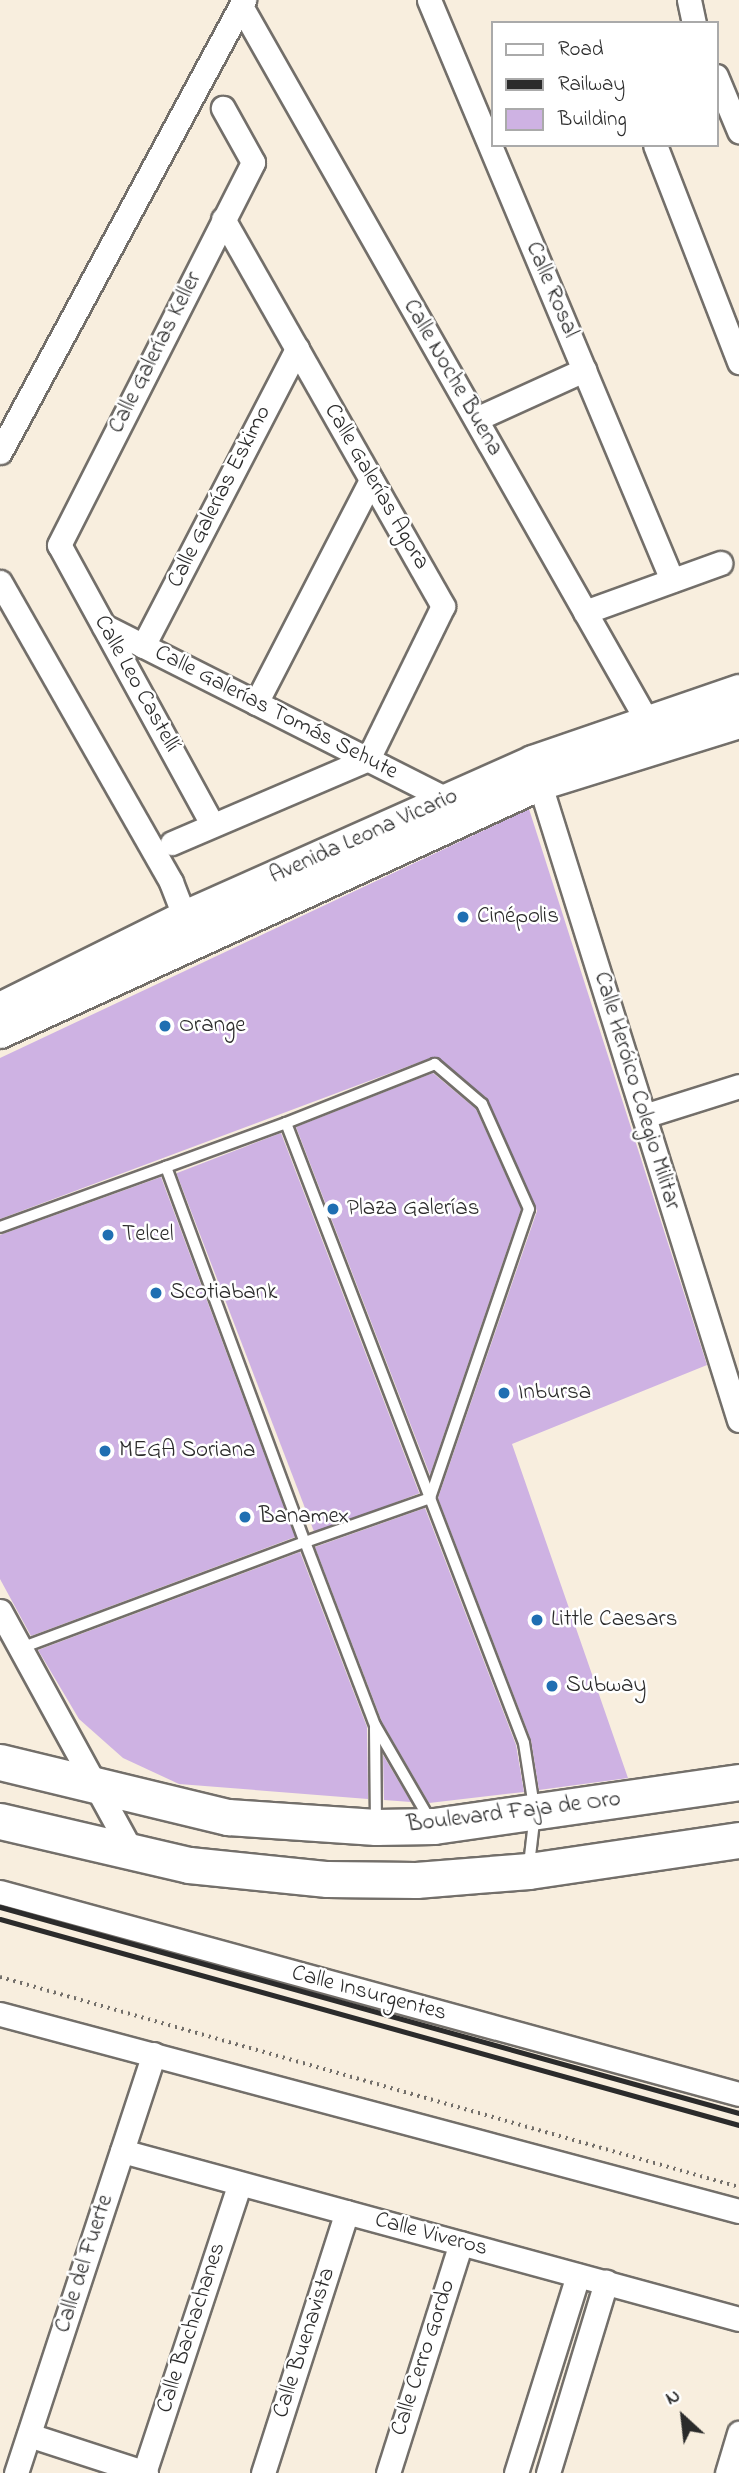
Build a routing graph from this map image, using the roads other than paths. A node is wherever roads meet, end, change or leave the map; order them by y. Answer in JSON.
{"nodes":[{"id":1,"x":429,"y":0,"type":"edge"},
{"id":2,"x":689,"y":0,"type":"edge"},
{"id":3,"x":243,"y":4,"type":"edge"},
{"id":4,"x":694,"y":21,"type":"edge"},
{"id":5,"x":718,"y":81,"type":"edge"},
{"id":6,"x":223,"y":108,"type":"dead end"},
{"id":7,"x":739,"y":131,"type":"edge"},
{"id":8,"x":490,"y":146,"type":"edge"},
{"id":9,"x":491,"y":147,"type":"edge"},
{"id":10,"x":656,"y":147,"type":"edge"},
{"id":11,"x":223,"y":219,"type":"junction"},
{"id":12,"x":297,"y":349,"type":"junction"},
{"id":13,"x":739,"y":362,"type":"edge"},
{"id":14,"x":584,"y":370,"type":"junction"},
{"id":15,"x":476,"y":419,"type":"junction"},
{"id":16,"x":0,"y":452,"type":"edge"},
{"id":17,"x":372,"y":480,"type":"junction"},
{"id":18,"x":59,"y":545,"type":"joint"},
{"id":19,"x":720,"y":563,"type":"dead end"},
{"id":20,"x":672,"y":580,"type":"junction"},
{"id":21,"x":0,"y":582,"type":"edge"},
{"id":22,"x":585,"y":612,"type":"junction"},
{"id":23,"x":104,"y":626,"type":"junction"},
{"id":24,"x":143,"y":646,"type":"junction"},
{"id":25,"x":739,"y":691,"type":"edge"},
{"id":26,"x":256,"y":703,"type":"junction"},
{"id":27,"x":739,"y":722,"type":"edge"},
{"id":28,"x":656,"y":736,"type":"junction"},
{"id":29,"x":368,"y":759,"type":"junction"},
{"id":30,"x":536,"y":773,"type":"junction"},
{"id":31,"x":448,"y":800,"type":"junction"},
{"id":32,"x":212,"y":824,"type":"junction"},
{"id":33,"x":172,"y":843,"type":"dead end"},
{"id":34,"x":189,"y":929,"type":"junction"},
{"id":35,"x":0,"y":1009,"type":"edge"},
{"id":36,"x":0,"y":1032,"type":"edge"},
{"id":37,"x":739,"y":1086,"type":"edge"},
{"id":38,"x":644,"y":1116,"type":"junction"},
{"id":39,"x":286,"y":1123,"type":"junction"},
{"id":40,"x":166,"y":1167,"type":"junction"},
{"id":41,"x":0,"y":1227,"type":"edge"},
{"id":42,"x":739,"y":1420,"type":"edge"},
{"id":43,"x":430,"y":1498,"type":"junction"},
{"id":44,"x":305,"y":1542,"type":"junction"},
{"id":45,"x":0,"y":1611,"type":"edge"},
{"id":46,"x":20,"y":1648,"type":"junction"},
{"id":47,"x":375,"y":1725,"type":"junction"},
{"id":48,"x":0,"y":1762,"type":"edge"},
{"id":49,"x":739,"y":1782,"type":"edge"},
{"id":50,"x":95,"y":1785,"type":"junction"},
{"id":51,"x":187,"y":1810,"type":"junction"},
{"id":52,"x":535,"y":1813,"type":"junction"},
{"id":53,"x":0,"y":1821,"type":"edge"},
{"id":54,"x":433,"y":1826,"type":"junction"},
{"id":55,"x":376,"y":1827,"type":"junction"},
{"id":56,"x":739,"y":1840,"type":"edge"},
{"id":57,"x":131,"y":1850,"type":"junction"},
{"id":58,"x":189,"y":1865,"type":"junction"},
{"id":59,"x":529,"y":1871,"type":"junction"},
{"id":60,"x":0,"y":1892,"type":"edge"},
{"id":61,"x":0,"y":2014,"type":"edge"},
{"id":62,"x":154,"y":2054,"type":"junction"},
{"id":63,"x":739,"y":2094,"type":"edge"},
{"id":64,"x":122,"y":2151,"type":"junction"},
{"id":65,"x":240,"y":2183,"type":"junction"},
{"id":66,"x":739,"y":2211,"type":"edge"},
{"id":67,"x":347,"y":2212,"type":"junction"},
{"id":68,"x":461,"y":2243,"type":"junction"},
{"id":69,"x":578,"y":2275,"type":"junction"},
{"id":70,"x":606,"y":2283,"type":"junction"},
{"id":71,"x":739,"y":2319,"type":"edge"},
{"id":72,"x":739,"y":2433,"type":"edge"},
{"id":73,"x":29,"y":2435,"type":"junction"},
{"id":74,"x":16,"y":2473,"type":"edge"},
{"id":75,"x":144,"y":2473,"type":"edge"},
{"id":76,"x":263,"y":2473,"type":"edge"},
{"id":77,"x":387,"y":2473,"type":"edge"},
{"id":78,"x":516,"y":2473,"type":"edge"},
{"id":79,"x":548,"y":2473,"type":"edge"},
{"id":80,"x":727,"y":2473,"type":"edge"}],
"edges":[{"from":1,"to":8,"type":"street","name":"Calle Rosal"},
{"from":2,"to":4,"type":"street"},
{"from":3,"to":15,"type":"street","name":"Calle Noche Buena"},
{"from":3,"to":16,"type":"street"},
{"from":5,"to":7,"type":"street"},
{"from":6,"to":11,"type":"street","name":"Calle Galerías Keller"},
{"from":9,"to":14,"type":"street","name":"Calle Rosal"},
{"from":10,"to":13,"type":"street"},
{"from":11,"to":12,"type":"street","name":"Calle Galerías Agora"},
{"from":11,"to":18,"type":"street","name":"Calle Galerías Keller"},
{"from":12,"to":17,"type":"street","name":"Calle Galerías Agora"},
{"from":12,"to":24,"type":"street","name":"Calle Galerías Eskimo"},
{"from":14,"to":15,"type":"street"},
{"from":14,"to":20,"type":"street","name":"Calle Rosal"},
{"from":15,"to":22,"type":"street","name":"Calle Noche Buena"},
{"from":17,"to":26,"type":"street"},
{"from":17,"to":29,"type":"street","name":"Calle Galerías Agora"},
{"from":18,"to":23,"type":"street","name":"Calle Leo Castellí"},
{"from":19,"to":20,"type":"street"},
{"from":20,"to":22,"type":"street"},
{"from":21,"to":34,"type":"street"},
{"from":22,"to":28,"type":"street","name":"Calle Noche Buena"},
{"from":23,"to":24,"type":"street","name":"Calle Galerías Tomás Sehute"},
{"from":23,"to":32,"type":"street","name":"Calle Leo Castellí"},
{"from":24,"to":26,"type":"street","name":"Calle Galerías Tomás Sehute"},
{"from":25,"to":28,"type":"street","name":"Avenida Leona Vicario"},
{"from":26,"to":29,"type":"street","name":"Calle Galerías Tomás Sehute"},
{"from":27,"to":28,"type":"street","name":"Avenida Leona Vicario"},
{"from":28,"to":30,"type":"street","name":"Avenida Leona Vicario"},
{"from":29,"to":31,"type":"street","name":"Calle Galerías Tomás Sehute"},
{"from":29,"to":32,"type":"street"},
{"from":30,"to":31,"type":"street","name":"Avenida Leona Vicario"},
{"from":30,"to":34,"type":"street","name":"Avenida Leona Vicario"},
{"from":30,"to":38,"type":"street","name":"Calle Heróico Colegio Militar"},
{"from":31,"to":34,"type":"street","name":"Avenida Leona Vicario"},
{"from":32,"to":33,"type":"street"},
{"from":34,"to":35,"type":"street","name":"Avenida Leona Vicario"},
{"from":34,"to":36,"type":"street","name":"Avenida Leona Vicario"},
{"from":37,"to":38,"type":"street"},
{"from":38,"to":42,"type":"street","name":"Calle Heróico Colegio Militar"},
{"from":39,"to":40,"type":"lane"},
{"from":39,"to":43,"type":"lane"},
{"from":39,"to":43,"type":"lane"},
{"from":40,"to":41,"type":"lane"},
{"from":40,"to":44,"type":"lane"},
{"from":43,"to":44,"type":"lane"},
{"from":43,"to":52,"type":"lane"},
{"from":44,"to":46,"type":"lane"},
{"from":44,"to":47,"type":"lane"},
{"from":45,"to":46,"type":"street"},
{"from":46,"to":50,"type":"street"},
{"from":47,"to":54,"type":"lane"},
{"from":47,"to":55,"type":"lane"},
{"from":48,"to":50,"type":"main road","name":"Boulevard Faja de Oro"},
{"from":49,"to":52,"type":"main road","name":"Boulevard Faja de Oro"},
{"from":50,"to":51,"type":"main road","name":"Boulevard Faja de Oro"},
{"from":50,"to":57,"type":"street"},
{"from":51,"to":55,"type":"main road","name":"Boulevard Faja de Oro"},
{"from":51,"to":58,"type":"main road"},
{"from":52,"to":54,"type":"main road","name":"Boulevard Faja de Oro"},
{"from":52,"to":59,"type":"lane"},
{"from":53,"to":57,"type":"main road"},
{"from":54,"to":55,"type":"main road","name":"Boulevard Faja de Oro"},
{"from":56,"to":59,"type":"main road"},
{"from":57,"to":58,"type":"main road"},
{"from":58,"to":59,"type":"main road"},
{"from":60,"to":63,"type":"street","name":"Calle Insurgentes"},
{"from":61,"to":62,"type":"street"},
{"from":62,"to":64,"type":"street","name":"Calle del Fuerte"},
{"from":62,"to":66,"type":"street"},
{"from":64,"to":65,"type":"street","name":"Calle Viveros"},
{"from":64,"to":73,"type":"street","name":"Calle del Fuerte"},
{"from":65,"to":67,"type":"street","name":"Calle Viveros"},
{"from":65,"to":75,"type":"street","name":"Calle Bachachanes"},
{"from":67,"to":68,"type":"street","name":"Calle Viveros"},
{"from":67,"to":76,"type":"street","name":"Calle Buenavista"},
{"from":68,"to":69,"type":"street","name":"Calle Viveros"},
{"from":68,"to":77,"type":"street","name":"Calle Cerro Gordo"},
{"from":69,"to":70,"type":"street","name":"Calle Viveros"},
{"from":69,"to":78,"type":"street"},
{"from":70,"to":71,"type":"street","name":"Calle Viveros"},
{"from":70,"to":79,"type":"street"},
{"from":72,"to":80,"type":"street"},
{"from":73,"to":74,"type":"street","name":"Calle del Fuerte"},
{"from":73,"to":75,"type":"street"}]}
